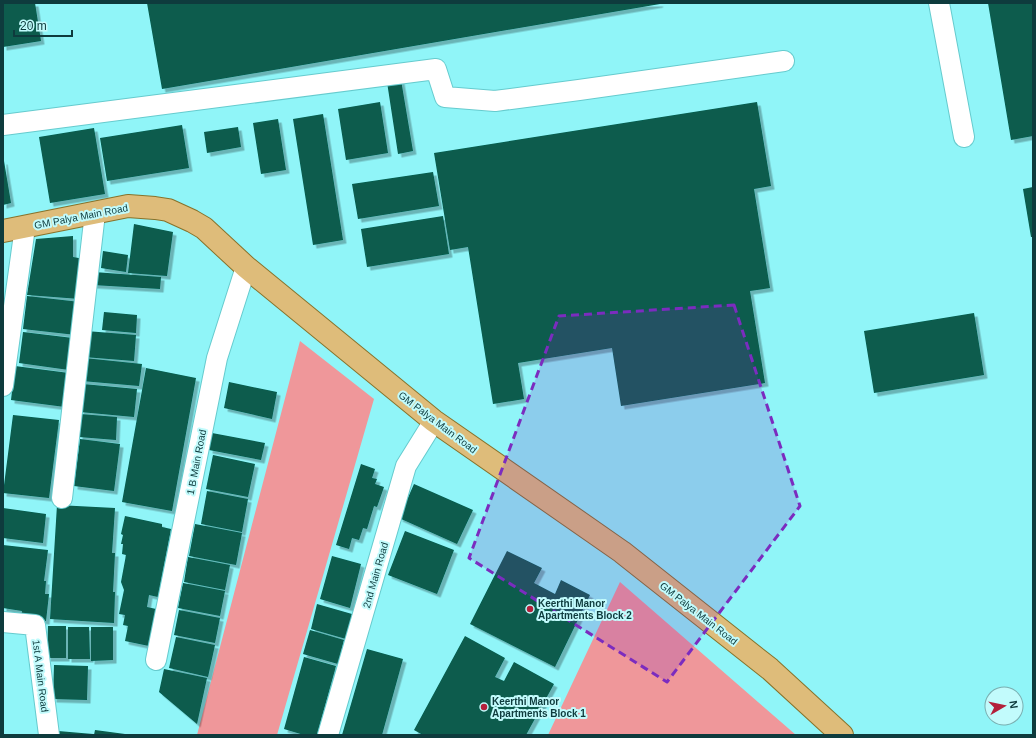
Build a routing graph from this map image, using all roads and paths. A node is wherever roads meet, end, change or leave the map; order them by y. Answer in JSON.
{"nodes":[{"id":1,"x":939,"y":3,"type":"edge"},
{"id":2,"x":784,"y":61,"type":"dead end"},
{"id":3,"x":3,"y":125,"type":"edge"},
{"id":4,"x":964,"y":136,"type":"dead end"},
{"id":5,"x":95,"y":213,"type":"junction"},
{"id":6,"x":25,"y":227,"type":"junction"},
{"id":7,"x":3,"y":231,"type":"edge"},
{"id":8,"x":246,"y":267,"type":"junction"},
{"id":9,"x":3,"y":386,"type":"edge"},
{"id":10,"x":434,"y":421,"type":"junction"},
{"id":11,"x":62,"y":498,"type":"dead end"},
{"id":12,"x":3,"y":622,"type":"edge"},
{"id":13,"x":156,"y":660,"type":"dead end"},
{"id":14,"x":49,"y":735,"type":"edge"},
{"id":15,"x":328,"y":735,"type":"edge"},
{"id":16,"x":842,"y":735,"type":"edge"}],
"edges":[{"from":1,"to":4,"type":"street"},
{"from":2,"to":3,"type":"street"},
{"from":5,"to":6,"type":"main road","name":"GM Palya Main Road"},
{"from":5,"to":8,"type":"main road","name":"GM Palya Main Road"},
{"from":5,"to":11,"type":"street"},
{"from":6,"to":7,"type":"main road","name":"GM Palya Main Road"},
{"from":6,"to":9,"type":"street"},
{"from":8,"to":10,"type":"main road","name":"GM Palya Main Road"},
{"from":8,"to":13,"type":"street","name":"1 B Main Road"},
{"from":10,"to":15,"type":"street","name":"2nd Main Road"},
{"from":10,"to":16,"type":"main road","name":"GM Palya Main Road"},
{"from":12,"to":14,"type":"street","name":"1st A Main Road"}]}
